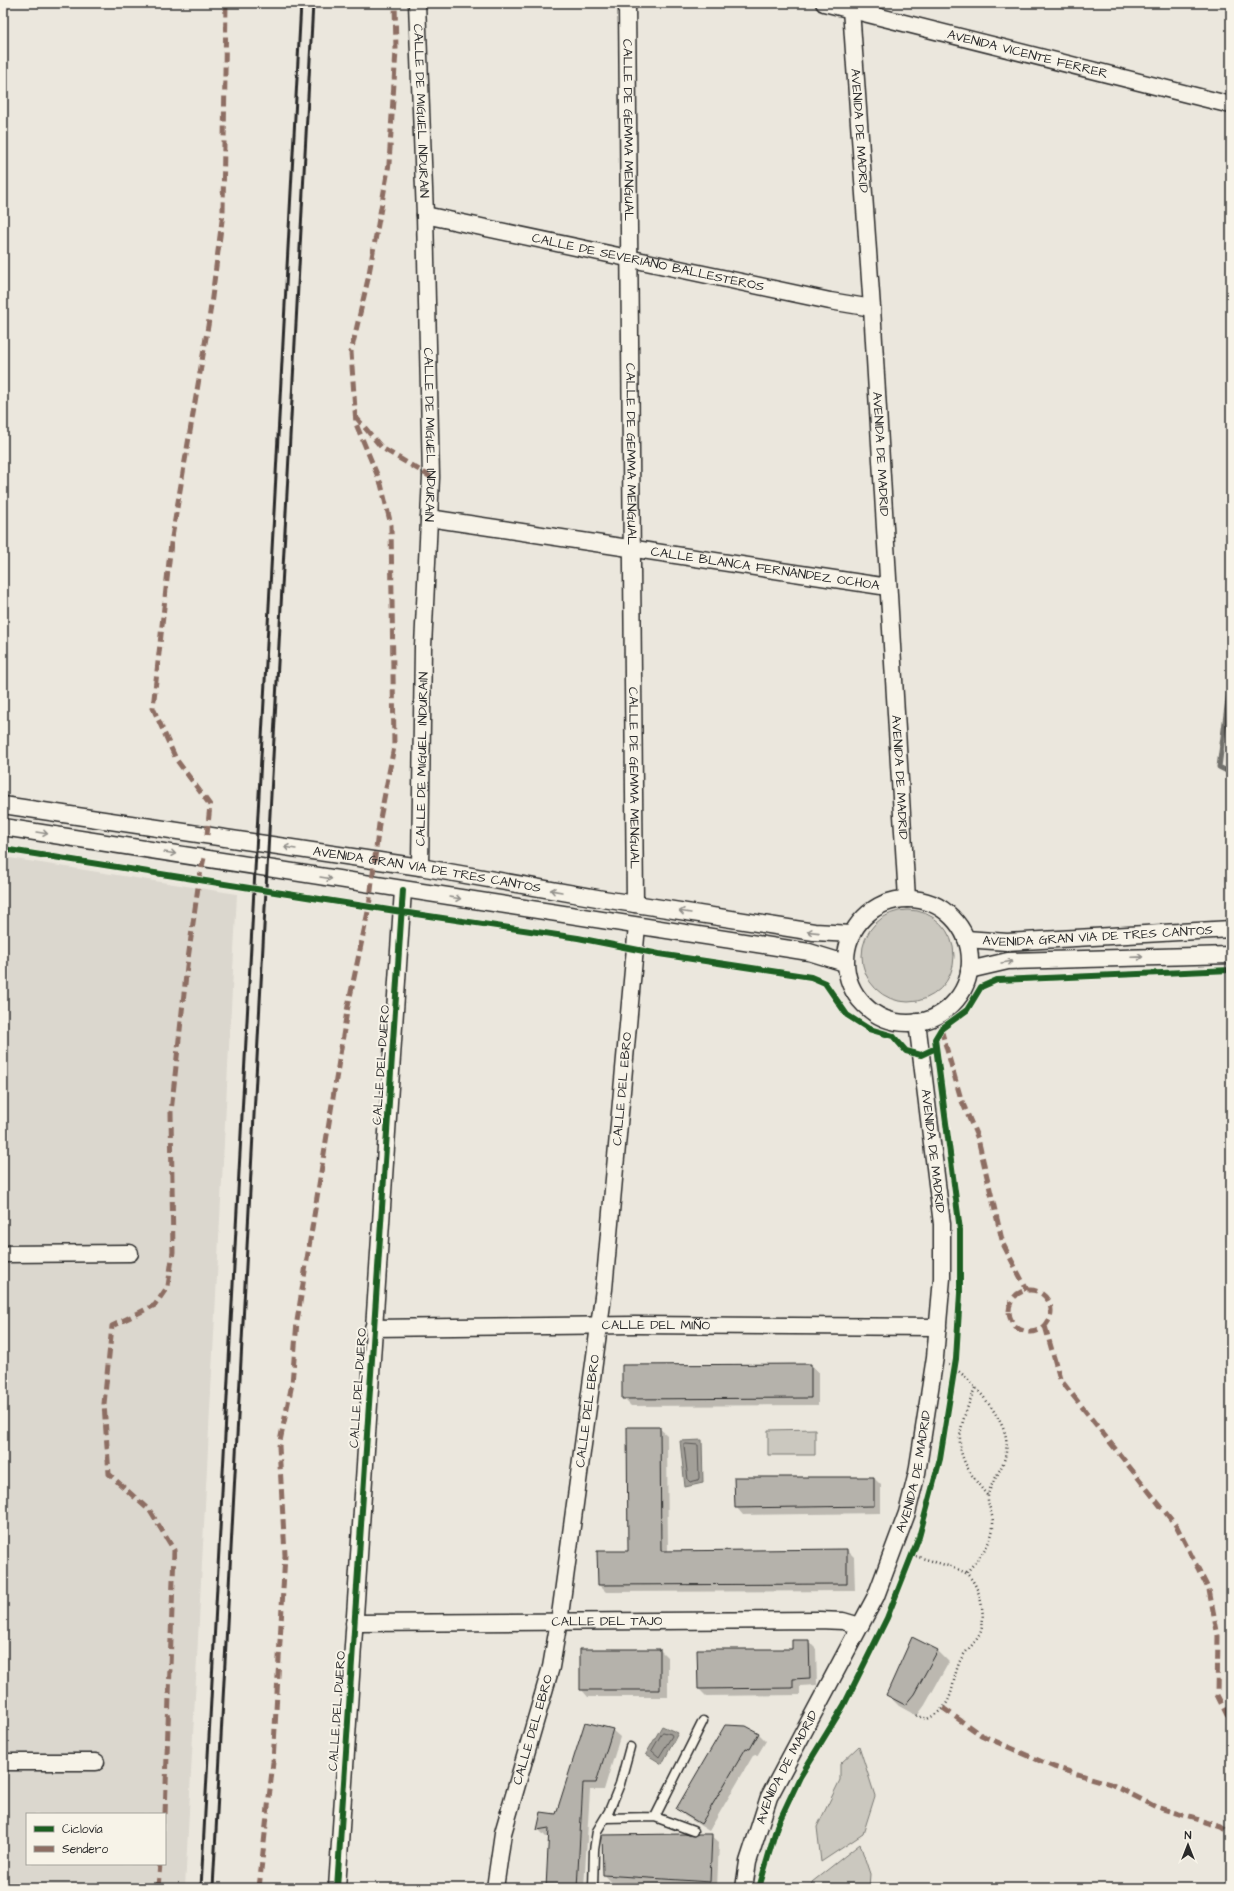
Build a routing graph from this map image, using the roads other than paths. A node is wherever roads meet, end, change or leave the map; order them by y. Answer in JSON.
{"nodes":[{"id":1,"x":417,"y":3,"type":"edge"},
{"id":2,"x":627,"y":3,"type":"edge"},
{"id":3,"x":824,"y":3,"type":"edge"},
{"id":4,"x":851,"y":9,"type":"junction"},
{"id":5,"x":1231,"y":106,"type":"edge"},
{"id":6,"x":425,"y":215,"type":"junction"},
{"id":7,"x":630,"y":258,"type":"junction"},
{"id":8,"x":872,"y":308,"type":"junction"},
{"id":9,"x":429,"y":518,"type":"junction"},
{"id":10,"x":632,"y":549,"type":"junction"},
{"id":11,"x":888,"y":587,"type":"junction"},
{"id":12,"x":3,"y":805,"type":"edge"},
{"id":13,"x":3,"y":827,"type":"edge"},
{"id":14,"x":420,"y":868,"type":"junction"},
{"id":15,"x":403,"y":890,"type":"junction"},
{"id":16,"x":907,"y":899,"type":"junction"},
{"id":17,"x":635,"y":904,"type":"junction"},
{"id":18,"x":637,"y":926,"type":"junction"},
{"id":19,"x":1231,"y":929,"type":"edge"},
{"id":20,"x":852,"y":934,"type":"junction"},
{"id":21,"x":966,"y":939,"type":"junction"},
{"id":22,"x":1231,"y":955,"type":"edge"},
{"id":23,"x":845,"y":963,"type":"junction"},
{"id":24,"x":969,"y":970,"type":"junction"},
{"id":25,"x":917,"y":1022,"type":"junction"},
{"id":26,"x":130,"y":1253,"type":"dead end"},
{"id":27,"x":3,"y":1254,"type":"edge"},
{"id":28,"x":599,"y":1327,"type":"junction"},
{"id":29,"x":938,"y":1327,"type":"junction"},
{"id":30,"x":373,"y":1328,"type":"junction"},
{"id":31,"x":558,"y":1622,"type":"junction"},
{"id":32,"x":354,"y":1623,"type":"junction"},
{"id":33,"x":860,"y":1626,"type":"junction"},
{"id":34,"x":703,"y":1721,"type":"dead end"},
{"id":35,"x":630,"y":1747,"type":"dead end"},
{"id":36,"x":3,"y":1762,"type":"edge"},
{"id":37,"x":96,"y":1762,"type":"dead end"},
{"id":38,"x":654,"y":1817,"type":"junction"},
{"id":39,"x":605,"y":1818,"type":"junction"},
{"id":40,"x":693,"y":1831,"type":"dead end"},
{"id":41,"x":337,"y":1888,"type":"edge"},
{"id":42,"x":495,"y":1888,"type":"edge"},
{"id":43,"x":593,"y":1888,"type":"edge"},
{"id":44,"x":744,"y":1888,"type":"edge"}],
"edges":[{"from":1,"to":6,"type":"street","name":"CALLE DE MIGUEL INDURAIN"},
{"from":2,"to":7,"type":"street","name":"CALLE DE GEMMA MENGUAL"},
{"from":3,"to":4,"type":"street","name":"AVENIDA VICENTE FERRER"},
{"from":4,"to":5,"type":"street","name":"AVENIDA VICENTE FERRER"},
{"from":4,"to":8,"type":"street","name":"AVENIDA DE MADRID"},
{"from":6,"to":7,"type":"street","name":"CALLE DE SEVERIANO BALLESTEROS"},
{"from":6,"to":9,"type":"street","name":"CALLE DE MIGUEL INDURAIN"},
{"from":7,"to":8,"type":"street","name":"CALLE DE SEVERIANO BALLESTEROS"},
{"from":7,"to":10,"type":"street","name":"CALLE DE GEMMA MENGUAL"},
{"from":8,"to":11,"type":"street","name":"AVENIDA DE MADRID"},
{"from":9,"to":10,"type":"street","name":"CALLE BLANCA FERNÁNDEZ OCHOA"},
{"from":9,"to":14,"type":"street","name":"CALLE DE MIGUEL INDURAIN"},
{"from":10,"to":11,"type":"street","name":"CALLE BLANCA FERNÁNDEZ OCHOA"},
{"from":10,"to":17,"type":"street","name":"CALLE DE GEMMA MENGUAL"},
{"from":11,"to":16,"type":"street","name":"AVENIDA DE MADRID"},
{"from":14,"to":12,"type":"street","name":"AVENIDA GRAN VÍA DE TRES CANTOS","one_way":true},
{"from":13,"to":15,"type":"street","name":"AVENIDA GRAN VÍA DE TRES CANTOS","one_way":true},
{"from":17,"to":14,"type":"street","name":"AVENIDA GRAN VÍA DE TRES CANTOS","one_way":true},
{"from":15,"to":18,"type":"street","name":"AVENIDA GRAN VÍA DE TRES CANTOS","one_way":true},
{"from":15,"to":30,"type":"street","name":"CALLE DEL DUERO"},
{"from":16,"to":20,"type":"street"},
{"from":16,"to":21,"type":"street"},
{"from":20,"to":17,"type":"street","name":"AVENIDA GRAN VÍA DE TRES CANTOS","one_way":true},
{"from":18,"to":23,"type":"street","name":"AVENIDA GRAN VÍA DE TRES CANTOS"},
{"from":18,"to":28,"type":"street","name":"CALLE DEL EBRO"},
{"from":19,"to":21,"type":"street","name":"AVENIDA GRAN VÍA DE TRES CANTOS"},
{"from":20,"to":23,"type":"street"},
{"from":21,"to":24,"type":"street"},
{"from":24,"to":22,"type":"street","name":"AVENIDA GRAN VÍA DE TRES CANTOS","one_way":true},
{"from":23,"to":25,"type":"street"},
{"from":24,"to":25,"type":"street"},
{"from":25,"to":29,"type":"street","name":"AVENIDA DE MADRID"},
{"from":26,"to":27,"type":"street"},
{"from":28,"to":29,"type":"street","name":"CALLE DEL MIÑO"},
{"from":28,"to":30,"type":"street","name":"CALLE DEL MIÑO"},
{"from":28,"to":31,"type":"street","name":"CALLE DEL EBRO"},
{"from":29,"to":33,"type":"street","name":"AVENIDA DE MADRID"},
{"from":30,"to":32,"type":"street","name":"CALLE DEL DUERO"},
{"from":31,"to":32,"type":"street","name":"CALLE DEL TAJO"},
{"from":31,"to":33,"type":"street","name":"CALLE DEL TAJO"},
{"from":31,"to":42,"type":"street","name":"CALLE DEL EBRO"},
{"from":32,"to":41,"type":"street","name":"CALLE DEL DUERO"},
{"from":33,"to":44,"type":"street","name":"AVENIDA DE MADRID"},
{"from":34,"to":38,"type":"lane"},
{"from":35,"to":39,"type":"lane"},
{"from":36,"to":37,"type":"street"},
{"from":38,"to":39,"type":"lane"},
{"from":38,"to":40,"type":"lane"},
{"from":39,"to":43,"type":"lane"}]}
